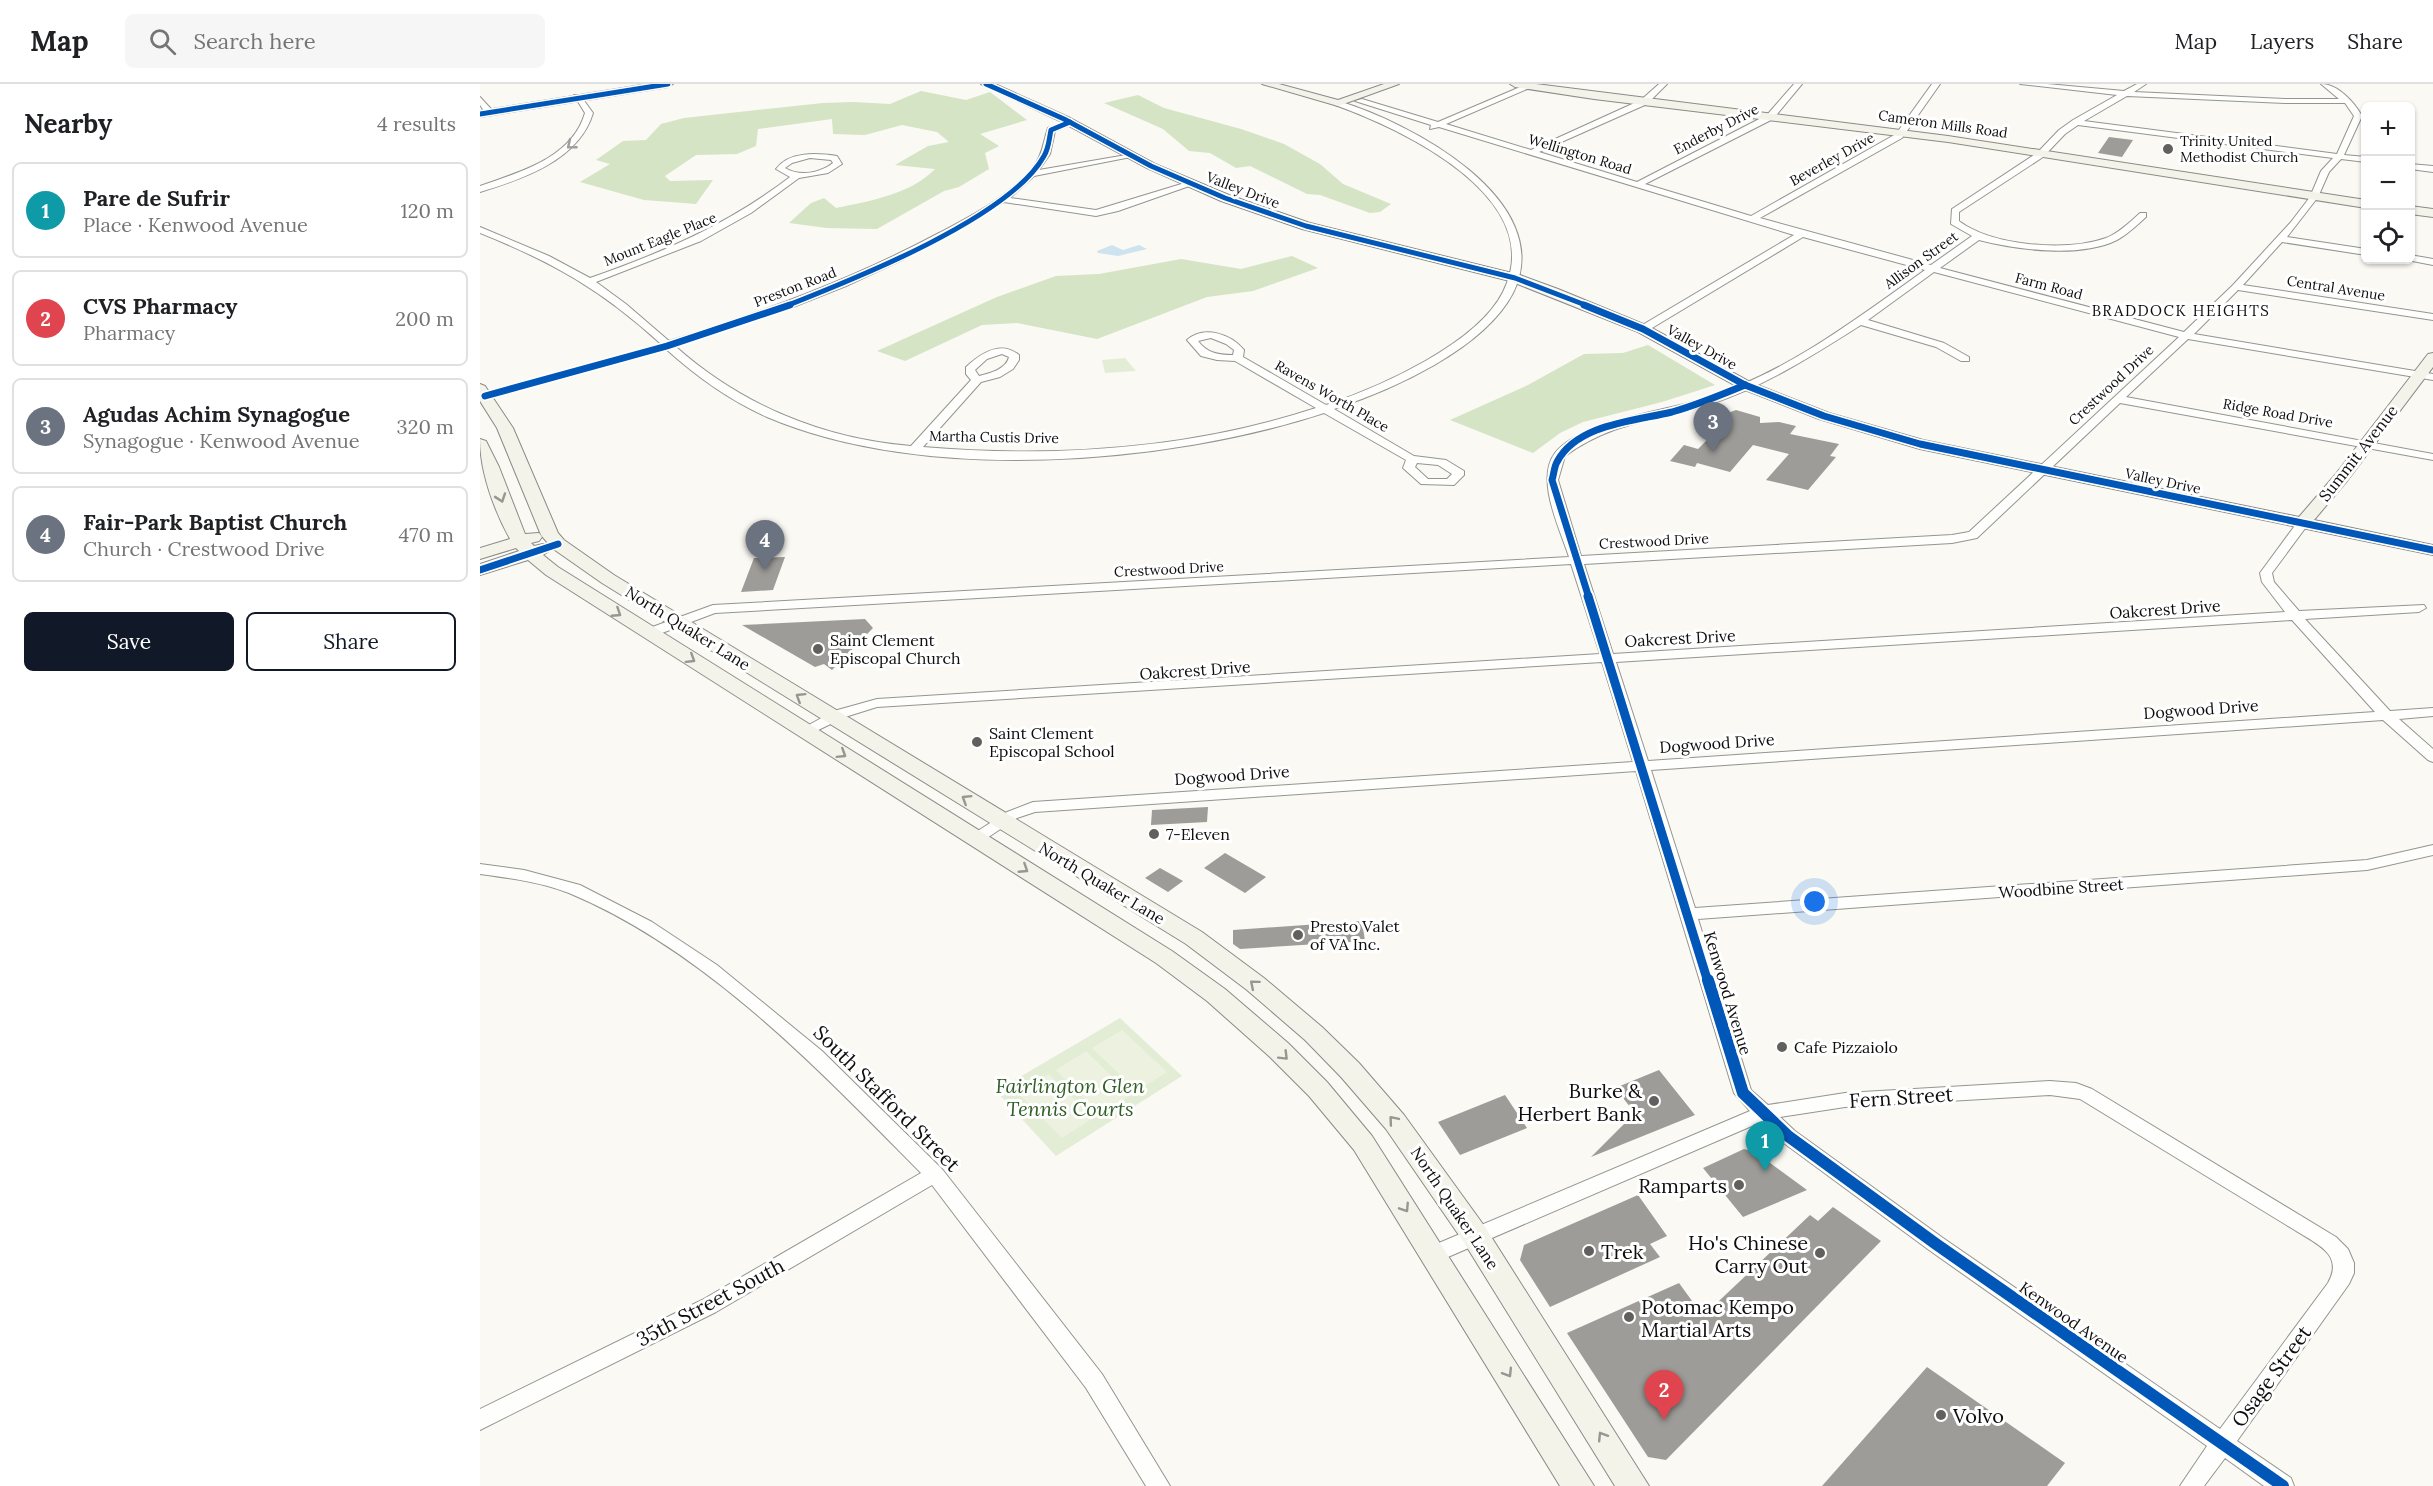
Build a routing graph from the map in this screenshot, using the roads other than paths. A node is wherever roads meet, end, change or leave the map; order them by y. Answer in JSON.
{"nodes":[{"id":1,"x":668,"y":84,"type":"edge"},
{"id":2,"x":986,"y":84,"type":"edge"},
{"id":3,"x":1267,"y":84,"type":"edge"},
{"id":4,"x":1394,"y":84,"type":"edge"},
{"id":5,"x":1515,"y":84,"type":"edge"},
{"id":6,"x":1663,"y":84,"type":"edge"},
{"id":7,"x":1798,"y":84,"type":"edge"},
{"id":8,"x":1936,"y":84,"type":"edge"},
{"id":9,"x":2024,"y":84,"type":"edge"},
{"id":10,"x":2142,"y":84,"type":"edge"},
{"id":11,"x":2325,"y":84,"type":"edge"},
{"id":12,"x":1530,"y":86,"type":"junction"},
{"id":13,"x":2130,"y":92,"type":"junction"},
{"id":14,"x":577,"y":97,"type":"junction"},
{"id":15,"x":480,"y":99,"type":"edge"},
{"id":16,"x":1350,"y":99,"type":"junction"},
{"id":17,"x":2347,"y":101,"type":"junction"},
{"id":18,"x":1644,"y":102,"type":"junction"},
{"id":19,"x":1338,"y":103,"type":"junction"},
{"id":20,"x":485,"y":113,"type":"edge"},
{"id":21,"x":1770,"y":117,"type":"junction"},
{"id":22,"x":1070,"y":122,"type":"junction"},
{"id":23,"x":2076,"y":122,"type":"junction"},
{"id":24,"x":1437,"y":125,"type":"junction"},
{"id":25,"x":1903,"y":133,"type":"junction"},
{"id":26,"x":1412,"y":134,"type":"junction"},
{"id":27,"x":1531,"y":153,"type":"junction"},
{"id":28,"x":2041,"y":154,"type":"junction"},
{"id":29,"x":1132,"y":156,"type":"junction"},
{"id":30,"x":2339,"y":157,"type":"junction"},
{"id":31,"x":2361,"y":159,"type":"edge"},
{"id":32,"x":2415,"y":167,"type":"edge"},
{"id":33,"x":2433,"y":169,"type":"edge"},
{"id":34,"x":1032,"y":174,"type":"junction"},
{"id":35,"x":798,"y":175,"type":"junction"},
{"id":36,"x":1191,"y":184,"type":"junction"},
{"id":37,"x":1636,"y":185,"type":"junction"},
{"id":38,"x":480,"y":189,"type":"edge"},
{"id":39,"x":2314,"y":197,"type":"junction"},
{"id":40,"x":1000,"y":199,"type":"junction"},
{"id":41,"x":2361,"y":203,"type":"edge"},
{"id":42,"x":2415,"y":211,"type":"edge"},
{"id":43,"x":2433,"y":213,"type":"edge"},
{"id":44,"x":2142,"y":215,"type":"dead end"},
{"id":45,"x":1752,"y":219,"type":"junction"},
{"id":46,"x":480,"y":230,"type":"edge"},
{"id":47,"x":1802,"y":234,"type":"junction"},
{"id":48,"x":1977,"y":237,"type":"junction"},
{"id":49,"x":2279,"y":239,"type":"junction"},
{"id":50,"x":2361,"y":251,"type":"edge"},
{"id":51,"x":2415,"y":259,"type":"edge"},
{"id":52,"x":2433,"y":262,"type":"edge"},
{"id":53,"x":1933,"y":269,"type":"junction"},
{"id":54,"x":1515,"y":278,"type":"junction"},
{"id":55,"x":588,"y":282,"type":"junction"},
{"id":56,"x":2236,"y":287,"type":"junction"},
{"id":57,"x":2433,"y":317,"type":"edge"},
{"id":58,"x":1860,"y":321,"type":"junction"},
{"id":59,"x":1643,"y":329,"type":"junction"},
{"id":60,"x":2186,"y":336,"type":"junction"},
{"id":61,"x":670,"y":346,"type":"junction"},
{"id":62,"x":2433,"y":357,"type":"edge"},
{"id":63,"x":1236,"y":358,"type":"dead end"},
{"id":64,"x":1965,"y":359,"type":"dead end"},
{"id":65,"x":2426,"y":376,"type":"edge"},
{"id":66,"x":977,"y":380,"type":"dead end"},
{"id":67,"x":1745,"y":385,"type":"junction"},
{"id":68,"x":482,"y":394,"type":"edge"},
{"id":69,"x":2117,"y":399,"type":"junction"},
{"id":70,"x":1327,"y":409,"type":"junction"},
{"id":71,"x":480,"y":444,"type":"edge"},
{"id":72,"x":2366,"y":444,"type":"junction"},
{"id":73,"x":914,"y":450,"type":"junction"},
{"id":74,"x":2433,"y":456,"type":"edge"},
{"id":75,"x":1412,"y":459,"type":"dead end"},
{"id":76,"x":2040,"y":470,"type":"junction"},
{"id":77,"x":2303,"y":523,"type":"junction"},
{"id":78,"x":553,"y":538,"type":"junction"},
{"id":79,"x":526,"y":547,"type":"junction"},
{"id":80,"x":2433,"y":550,"type":"edge"},
{"id":81,"x":480,"y":554,"type":"edge"},
{"id":82,"x":1577,"y":560,"type":"junction"},
{"id":83,"x":480,"y":570,"type":"edge"},
{"id":84,"x":2419,"y":608,"type":"dead end"},
{"id":85,"x":2295,"y":616,"type":"junction"},
{"id":86,"x":679,"y":621,"type":"junction"},
{"id":87,"x":649,"y":633,"type":"junction"},
{"id":88,"x":1606,"y":658,"type":"junction"},
{"id":89,"x":2433,"y":712,"type":"edge"},
{"id":90,"x":2386,"y":715,"type":"junction"},
{"id":91,"x":831,"y":716,"type":"junction"},
{"id":92,"x":805,"y":731,"type":"junction"},
{"id":93,"x":2433,"y":757,"type":"edge"},
{"id":94,"x":1642,"y":766,"type":"junction"},
{"id":95,"x":1001,"y":821,"type":"junction"},
{"id":96,"x":975,"y":838,"type":"junction"},
{"id":97,"x":2433,"y":850,"type":"edge"},
{"id":98,"x":480,"y":869,"type":"edge"},
{"id":99,"x":1688,"y":914,"type":"junction"},
{"id":100,"x":1762,"y":1113,"type":"junction"},
{"id":101,"x":935,"y":1174,"type":"junction"},
{"id":102,"x":1476,"y":1236,"type":"junction"},
{"id":103,"x":1434,"y":1254,"type":"junction"},
{"id":104,"x":2344,"y":1263,"type":"joint"},
{"id":105,"x":480,"y":1420,"type":"edge"},
{"id":106,"x":2222,"y":1443,"type":"junction"},
{"id":107,"x":1159,"y":1486,"type":"edge"},
{"id":108,"x":1578,"y":1486,"type":"edge"},
{"id":109,"x":1633,"y":1486,"type":"edge"},
{"id":110,"x":2191,"y":1486,"type":"edge"},
{"id":111,"x":2283,"y":1486,"type":"edge"}],
"edges":[{"from":1,"to":14,"type":"street"},
{"from":2,"to":22,"type":"street","name":"Valley Drive"},
{"from":3,"to":19,"type":"street"},
{"from":4,"to":16,"type":"street"},
{"from":5,"to":12,"type":"street","name":"Cameron Mills Road"},
{"from":6,"to":18,"type":"street"},
{"from":7,"to":21,"type":"street","name":"Enderby Drive"},
{"from":8,"to":25,"type":"street","name":"Beverley Drive"},
{"from":9,"to":13,"type":"street"},
{"from":10,"to":13,"type":"street","name":"Allison Street"},
{"from":11,"to":17,"type":"street"},
{"from":12,"to":18,"type":"street","name":"Cameron Mills Road"},
{"from":12,"to":24,"type":"street"},
{"from":13,"to":17,"type":"street"},
{"from":13,"to":23,"type":"street","name":"Allison Street"},
{"from":14,"to":20,"type":"street"},
{"from":14,"to":38,"type":"street","one_way":true},
{"from":15,"to":20,"type":"street"},
{"from":16,"to":19,"type":"street"},
{"from":16,"to":24,"type":"street","name":"Wellington Road"},
{"from":17,"to":30,"type":"street","name":"Crestwood Drive"},
{"from":18,"to":21,"type":"street","name":"Cameron Mills Road"},
{"from":18,"to":27,"type":"street"},
{"from":19,"to":26,"type":"street"},
{"from":21,"to":25,"type":"street","name":"Cameron Mills Road"},
{"from":21,"to":37,"type":"street","name":"Enderby Drive"},
{"from":22,"to":29,"type":"street","name":"Valley Drive"},
{"from":22,"to":34,"type":"street","name":"Preston Road"},
{"from":23,"to":28,"type":"street","name":"Allison Street"},
{"from":23,"to":30,"type":"street"},
{"from":24,"to":26,"type":"street"},
{"from":24,"to":27,"type":"street","name":"Wellington Road"},
{"from":25,"to":28,"type":"street","name":"Cameron Mills Road"},
{"from":25,"to":45,"type":"street","name":"Beverley Drive"},
{"from":26,"to":54,"type":"street"},
{"from":27,"to":37,"type":"street","name":"Wellington Road"},
{"from":28,"to":39,"type":"street","name":"Cameron Mills Road"},
{"from":28,"to":48,"type":"street","name":"Allison Street"},
{"from":29,"to":34,"type":"street"},
{"from":29,"to":36,"type":"street","name":"Valley Drive"},
{"from":30,"to":31,"type":"street"},
{"from":30,"to":39,"type":"street","name":"Crestwood Drive"},
{"from":32,"to":33,"type":"street"},
{"from":34,"to":40,"type":"street","name":"Preston Road"},
{"from":35,"to":35,"type":"street"},
{"from":35,"to":55,"type":"street","name":"Mount Eagle Place"},
{"from":36,"to":40,"type":"street"},
{"from":36,"to":54,"type":"street","name":"Valley Drive"},
{"from":37,"to":45,"type":"street","name":"Wellington Road"},
{"from":39,"to":41,"type":"street","name":"Cameron Mills Road"},
{"from":39,"to":49,"type":"street","name":"Crestwood Drive"},
{"from":40,"to":61,"type":"street","name":"Preston Road"},
{"from":42,"to":43,"type":"street"},
{"from":44,"to":48,"type":"street"},
{"from":45,"to":47,"type":"street","name":"Wellington Road"},
{"from":46,"to":55,"type":"street","name":"Martha Custis Drive"},
{"from":47,"to":53,"type":"street","name":"Farm Road"},
{"from":47,"to":59,"type":"street"},
{"from":48,"to":53,"type":"street","name":"Allison Street"},
{"from":49,"to":50,"type":"street"},
{"from":49,"to":56,"type":"street","name":"Crestwood Drive"},
{"from":51,"to":52,"type":"street"},
{"from":53,"to":58,"type":"street","name":"Allison Street"},
{"from":53,"to":60,"type":"street","name":"Farm Road"},
{"from":54,"to":59,"type":"street","name":"Valley Drive"},
{"from":54,"to":70,"type":"street","name":"Martha Custis Drive"},
{"from":55,"to":61,"type":"street","name":"Martha Custis Drive"},
{"from":56,"to":57,"type":"street","name":"Central Avenue"},
{"from":56,"to":60,"type":"street","name":"Crestwood Drive"},
{"from":58,"to":64,"type":"street"},
{"from":58,"to":67,"type":"street","name":"Allison Street"},
{"from":59,"to":67,"type":"street","name":"Valley Drive"},
{"from":60,"to":65,"type":"street","name":"Farm Road"},
{"from":60,"to":69,"type":"street","name":"Crestwood Drive"},
{"from":61,"to":68,"type":"street","name":"Preston Road"},
{"from":61,"to":73,"type":"street","name":"Martha Custis Drive"},
{"from":62,"to":65,"type":"street","name":"Summit Avenue"},
{"from":63,"to":70,"type":"street","name":"Ravens Worth Place"},
{"from":65,"to":72,"type":"street","name":"Summit Avenue"},
{"from":66,"to":73,"type":"street"},
{"from":67,"to":76,"type":"street","name":"Valley Drive"},
{"from":67,"to":82,"type":"street","name":"Kenwood Avenue"},
{"from":68,"to":78,"type":"street"},
{"from":69,"to":72,"type":"street","name":"Ridge Road Drive"},
{"from":69,"to":76,"type":"street","name":"Crestwood Drive"},
{"from":70,"to":73,"type":"street","name":"Martha Custis Drive"},
{"from":70,"to":75,"type":"street","name":"Ravens Worth Place"},
{"from":71,"to":79,"type":"street","name":"North Quaker Lane","one_way":true},
{"from":72,"to":74,"type":"street","name":"Ridge Road Drive"},
{"from":72,"to":77,"type":"street","name":"Summit Avenue"},
{"from":76,"to":77,"type":"street","name":"Valley Drive"},
{"from":76,"to":82,"type":"street","name":"Crestwood Drive"},
{"from":77,"to":80,"type":"street","name":"Valley Drive"},
{"from":77,"to":85,"type":"street","name":"Summit Avenue"},
{"from":78,"to":79,"type":"street"},
{"from":78,"to":86,"type":"street","name":"North Quaker Lane"},
{"from":79,"to":81,"type":"street"},
{"from":79,"to":83,"type":"street"},
{"from":79,"to":87,"type":"street","name":"North Quaker Lane","one_way":true},
{"from":82,"to":86,"type":"street","name":"Crestwood Drive"},
{"from":82,"to":88,"type":"street","name":"Kenwood Avenue"},
{"from":84,"to":85,"type":"street","name":"Oakcrest Drive"},
{"from":85,"to":88,"type":"street","name":"Oakcrest Drive"},
{"from":85,"to":90,"type":"street","name":"Summit Avenue"},
{"from":86,"to":87,"type":"street","name":"Crestwood Drive"},
{"from":91,"to":86,"type":"street","name":"North Quaker Lane","one_way":true},
{"from":87,"to":92,"type":"street","name":"North Quaker Lane","one_way":true},
{"from":88,"to":91,"type":"street","name":"Oakcrest Drive"},
{"from":88,"to":94,"type":"street","name":"Kenwood Avenue"},
{"from":89,"to":90,"type":"street","name":"Dogwood Drive"},
{"from":90,"to":93,"type":"street","name":"Summit Avenue"},
{"from":90,"to":94,"type":"street","name":"Dogwood Drive"},
{"from":91,"to":92,"type":"street","name":"Oakcrest Drive"},
{"from":95,"to":91,"type":"street","name":"North Quaker Lane","one_way":true},
{"from":92,"to":96,"type":"street","name":"North Quaker Lane","one_way":true},
{"from":94,"to":95,"type":"street","name":"Dogwood Drive"},
{"from":94,"to":99,"type":"street","name":"Kenwood Avenue"},
{"from":95,"to":96,"type":"street","name":"Dogwood Drive"},
{"from":102,"to":95,"type":"street","name":"North Quaker Lane","one_way":true},
{"from":96,"to":103,"type":"street","name":"North Quaker Lane","one_way":true},
{"from":97,"to":99,"type":"street","name":"Woodbine Street"},
{"from":98,"to":101,"type":"street","name":"South Stafford Street"},
{"from":99,"to":100,"type":"street","name":"Kenwood Avenue"},
{"from":100,"to":102,"type":"street","name":"Fern Street"},
{"from":100,"to":104,"type":"street","name":"Fern Street"},
{"from":100,"to":106,"type":"street","name":"Kenwood Avenue"},
{"from":101,"to":105,"type":"street","name":"35th Street South"},
{"from":101,"to":107,"type":"street","name":"South Stafford Street"},
{"from":102,"to":103,"type":"street","name":"Fern Street"},
{"from":109,"to":102,"type":"street","name":"North Quaker Lane","one_way":true},
{"from":103,"to":108,"type":"street","name":"North Quaker Lane","one_way":true},
{"from":104,"to":106,"type":"street","name":"Osage Street"},
{"from":106,"to":110,"type":"street","name":"Osage Street"},
{"from":106,"to":111,"type":"street","name":"Kenwood Avenue"}]}
